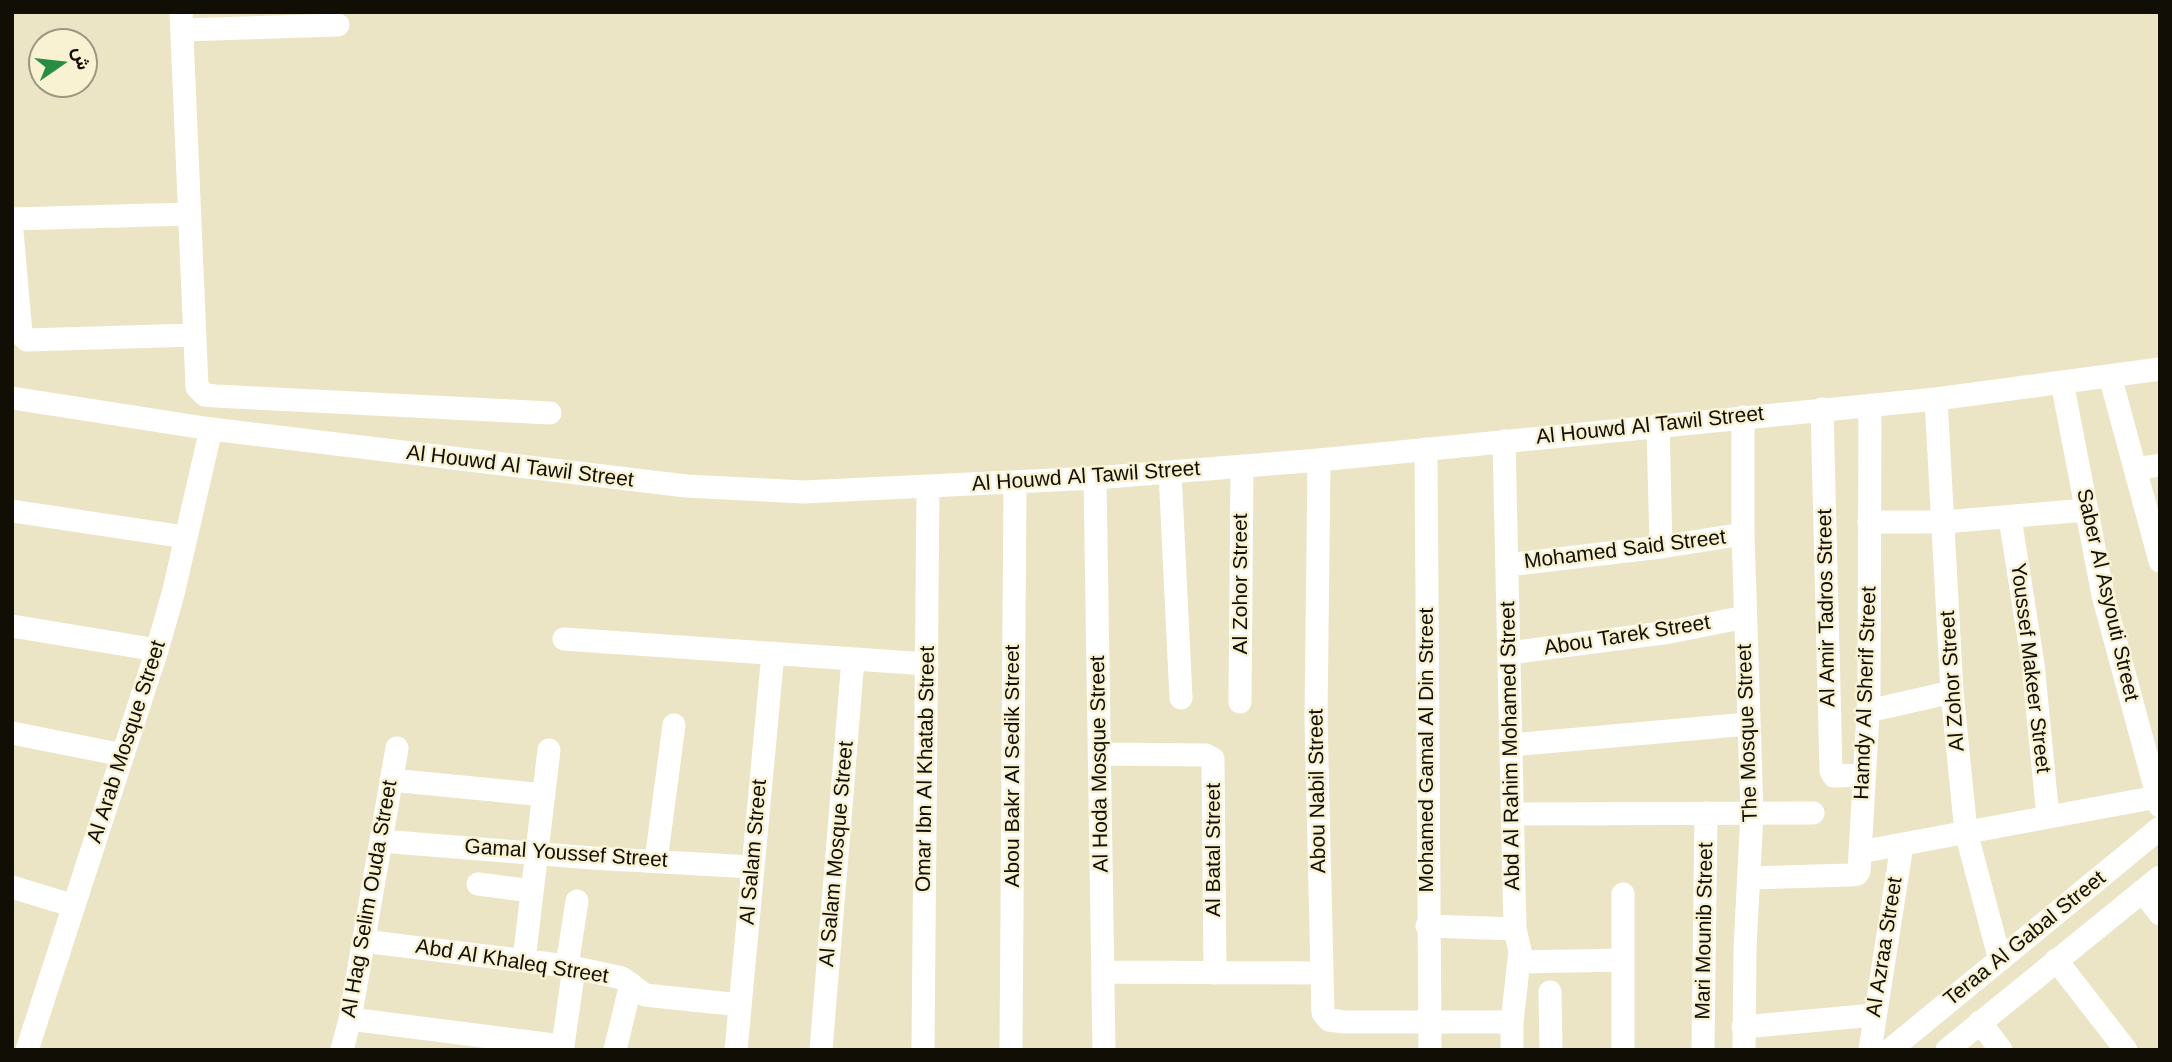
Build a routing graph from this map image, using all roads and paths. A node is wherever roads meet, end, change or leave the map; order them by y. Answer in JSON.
{"nodes":[{"id":1,"x":181,"y":21,"type":"edge"},
{"id":2,"x":338,"y":25,"type":"dead end"},
{"id":3,"x":189,"y":214,"type":"junction"},
{"id":4,"x":12,"y":219,"type":"edge"},
{"id":5,"x":12,"y":231,"type":"edge"},
{"id":6,"x":194,"y":335,"type":"junction"},
{"id":7,"x":2160,"y":369,"type":"edge"},
{"id":8,"x":2110,"y":376,"type":"junction"},
{"id":9,"x":2063,"y":382,"type":"junction"},
{"id":10,"x":12,"y":398,"type":"edge"},
{"id":11,"x":1936,"y":399,"type":"junction"},
{"id":12,"x":1870,"y":405,"type":"junction"},
{"id":13,"x":1822,"y":410,"type":"junction"},
{"id":14,"x":550,"y":413,"type":"dead end"},
{"id":15,"x":1743,"y":417,"type":"junction"},
{"id":16,"x":1658,"y":425,"type":"junction"},
{"id":17,"x":211,"y":429,"type":"junction"},
{"id":18,"x":1504,"y":441,"type":"junction"},
{"id":19,"x":1426,"y":449,"type":"junction"},
{"id":20,"x":1320,"y":460,"type":"junction"},
{"id":21,"x":2160,"y":465,"type":"edge"},
{"id":22,"x":1242,"y":466,"type":"junction"},
{"id":23,"x":2134,"y":468,"type":"junction"},
{"id":24,"x":1170,"y":472,"type":"junction"},
{"id":25,"x":1095,"y":478,"type":"junction"},
{"id":26,"x":1015,"y":483,"type":"junction"},
{"id":27,"x":928,"y":488,"type":"junction"},
{"id":28,"x":2086,"y":510,"type":"junction"},
{"id":29,"x":12,"y":511,"type":"edge"},
{"id":30,"x":2010,"y":518,"type":"junction"},
{"id":31,"x":1869,"y":522,"type":"junction"},
{"id":32,"x":1944,"y":523,"type":"junction"},
{"id":33,"x":1743,"y":534,"type":"junction"},
{"id":34,"x":185,"y":537,"type":"junction"},
{"id":35,"x":1661,"y":547,"type":"junction"},
{"id":36,"x":2158,"y":550,"type":"edge"},
{"id":37,"x":1507,"y":565,"type":"junction"},
{"id":38,"x":1745,"y":617,"type":"junction"},
{"id":39,"x":12,"y":626,"type":"edge"},
{"id":40,"x":564,"y":639,"type":"dead end"},
{"id":41,"x":157,"y":650,"type":"junction"},
{"id":42,"x":774,"y":653,"type":"junction"},
{"id":43,"x":1509,"y":653,"type":"junction"},
{"id":44,"x":853,"y":659,"type":"junction"},
{"id":45,"x":928,"y":664,"type":"junction"},
{"id":46,"x":1952,"y":692,"type":"junction"},
{"id":47,"x":1181,"y":698,"type":"dead end"},
{"id":48,"x":1240,"y":702,"type":"dead end"},
{"id":49,"x":1868,"y":711,"type":"junction"},
{"id":50,"x":1748,"y":724,"type":"junction"},
{"id":51,"x":674,"y":725,"type":"dead end"},
{"id":52,"x":12,"y":733,"type":"edge"},
{"id":53,"x":1511,"y":745,"type":"junction"},
{"id":54,"x":397,"y":748,"type":"dead end"},
{"id":55,"x":550,"y":750,"type":"dead end"},
{"id":56,"x":1100,"y":754,"type":"junction"},
{"id":57,"x":123,"y":755,"type":"junction"},
{"id":58,"x":1864,"y":775,"type":"junction"},
{"id":59,"x":391,"y":780,"type":"junction"},
{"id":60,"x":544,"y":794,"type":"junction"},
{"id":61,"x":2158,"y":802,"type":"edge"},
{"id":62,"x":1706,"y":813,"type":"junction"},
{"id":63,"x":1752,"y":813,"type":"junction"},
{"id":64,"x":1813,"y":813,"type":"dead end"},
{"id":65,"x":1513,"y":814,"type":"junction"},
{"id":66,"x":2048,"y":817,"type":"junction"},
{"id":67,"x":2160,"y":828,"type":"edge"},
{"id":68,"x":1966,"y":832,"type":"junction"},
{"id":69,"x":381,"y":841,"type":"junction"},
{"id":70,"x":1902,"y":845,"type":"junction"},
{"id":71,"x":1860,"y":852,"type":"junction"},
{"id":72,"x":537,"y":853,"type":"junction"},
{"id":73,"x":656,"y":861,"type":"junction"},
{"id":74,"x":752,"y":867,"type":"junction"},
{"id":75,"x":1750,"y":878,"type":"junction"},
{"id":76,"x":478,"y":884,"type":"dead end"},
{"id":77,"x":2151,"y":884,"type":"edge"},
{"id":78,"x":12,"y":887,"type":"edge"},
{"id":79,"x":533,"y":891,"type":"junction"},
{"id":80,"x":1623,"y":894,"type":"dead end"},
{"id":81,"x":577,"y":901,"type":"dead end"},
{"id":82,"x":74,"y":906,"type":"junction"},
{"id":83,"x":2160,"y":914,"type":"edge"},
{"id":84,"x":1427,"y":926,"type":"junction"},
{"id":85,"x":1515,"y":929,"type":"junction"},
{"id":86,"x":363,"y":941,"type":"junction"},
{"id":87,"x":524,"y":960,"type":"junction"},
{"id":88,"x":1623,"y":960,"type":"junction"},
{"id":89,"x":2000,"y":960,"type":"junction"},
{"id":90,"x":2056,"y":960,"type":"junction"},
{"id":91,"x":1520,"y":962,"type":"junction"},
{"id":92,"x":570,"y":967,"type":"junction"},
{"id":93,"x":1104,"y":972,"type":"junction"},
{"id":94,"x":1215,"y":973,"type":"junction"},
{"id":95,"x":1321,"y":974,"type":"junction"},
{"id":96,"x":631,"y":984,"type":"junction"},
{"id":97,"x":1550,"y":992,"type":"dead end"},
{"id":98,"x":1744,"y":1001,"type":"junction"},
{"id":99,"x":1705,"y":1003,"type":"junction"},
{"id":100,"x":740,"y":1005,"type":"junction"},
{"id":101,"x":1874,"y":1015,"type":"junction"},
{"id":102,"x":350,"y":1019,"type":"junction"},
{"id":103,"x":1429,"y":1021,"type":"junction"},
{"id":104,"x":1512,"y":1022,"type":"junction"},
{"id":105,"x":1980,"y":1022,"type":"junction"},
{"id":106,"x":1744,"y":1027,"type":"junction"},
{"id":107,"x":508,"y":1045,"type":"edge"},
{"id":108,"x":27,"y":1050,"type":"edge"},
{"id":109,"x":342,"y":1050,"type":"edge"},
{"id":110,"x":615,"y":1050,"type":"edge"},
{"id":111,"x":736,"y":1050,"type":"edge"},
{"id":112,"x":821,"y":1050,"type":"edge"},
{"id":113,"x":923,"y":1050,"type":"edge"},
{"id":114,"x":1012,"y":1050,"type":"edge"},
{"id":115,"x":1104,"y":1050,"type":"edge"},
{"id":116,"x":1430,"y":1050,"type":"edge"},
{"id":117,"x":1512,"y":1050,"type":"edge"},
{"id":118,"x":1551,"y":1050,"type":"edge"},
{"id":119,"x":1623,"y":1050,"type":"edge"},
{"id":120,"x":1703,"y":1050,"type":"edge"},
{"id":121,"x":1744,"y":1050,"type":"edge"},
{"id":122,"x":1870,"y":1050,"type":"edge"},
{"id":123,"x":1890,"y":1050,"type":"edge"},
{"id":124,"x":1947,"y":1050,"type":"edge"},
{"id":125,"x":2001,"y":1050,"type":"edge"},
{"id":126,"x":2126,"y":1050,"type":"edge"}],
"edges":[{"from":1,"to":2,"type":"street"},
{"from":1,"to":3,"type":"street"},
{"from":3,"to":4,"type":"street"},
{"from":3,"to":6,"type":"street"},
{"from":5,"to":6,"type":"street"},
{"from":6,"to":14,"type":"street"},
{"from":7,"to":8,"type":"street","name":"Al Houwd Al Tawil Street"},
{"from":8,"to":9,"type":"street","name":"Al Houwd Al Tawil Street"},
{"from":8,"to":23,"type":"street"},
{"from":9,"to":11,"type":"street","name":"Al Houwd Al Tawil Street"},
{"from":9,"to":28,"type":"street","name":"Saber Al Asyouti Street"},
{"from":10,"to":17,"type":"street","name":"Al Houwd Al Tawil Street"},
{"from":11,"to":12,"type":"street","name":"Al Houwd Al Tawil Street"},
{"from":11,"to":32,"type":"street","name":"Al Zohor Street"},
{"from":12,"to":13,"type":"street","name":"Al Houwd Al Tawil Street"},
{"from":12,"to":31,"type":"street","name":"Hamdy Al Sherif Street"},
{"from":13,"to":15,"type":"street","name":"Al Houwd Al Tawil Street"},
{"from":13,"to":58,"type":"street","name":"Al Amir Tadros Street"},
{"from":15,"to":16,"type":"street","name":"Al Houwd Al Tawil Street"},
{"from":15,"to":33,"type":"street","name":"The Mosque Street"},
{"from":16,"to":18,"type":"street","name":"Al Houwd Al Tawil Street"},
{"from":16,"to":35,"type":"street"},
{"from":17,"to":27,"type":"street","name":"Al Houwd Al Tawil Street"},
{"from":17,"to":34,"type":"street","name":"Al Arab Mosque Street"},
{"from":18,"to":19,"type":"street","name":"Al Houwd Al Tawil Street"},
{"from":18,"to":37,"type":"street","name":"Abd Al Rahim Mohamed Street"},
{"from":19,"to":20,"type":"street","name":"Al Houwd Al Tawil Street"},
{"from":19,"to":84,"type":"street","name":"Mohamed Gamal Al Din Street"},
{"from":20,"to":22,"type":"street","name":"Al Houwd Al Tawil Street"},
{"from":20,"to":95,"type":"street","name":"Abou Nabil Street"},
{"from":21,"to":23,"type":"street"},
{"from":22,"to":24,"type":"street","name":"Al Houwd Al Tawil Street"},
{"from":22,"to":48,"type":"street","name":"Al Zohor Street"},
{"from":23,"to":36,"type":"street"},
{"from":24,"to":25,"type":"street","name":"Al Houwd Al Tawil Street"},
{"from":24,"to":47,"type":"street"},
{"from":25,"to":26,"type":"street","name":"Al Houwd Al Tawil Street"},
{"from":25,"to":56,"type":"street","name":"Al Hoda Mosque Street"},
{"from":26,"to":27,"type":"street","name":"Al Houwd Al Tawil Street"},
{"from":26,"to":114,"type":"street","name":"Abou Bakr Al Sedik Street"},
{"from":27,"to":45,"type":"street","name":"Omar Ibn Al Khatab Street"},
{"from":28,"to":30,"type":"street"},
{"from":28,"to":61,"type":"street","name":"Saber Al Asyouti Street"},
{"from":29,"to":34,"type":"street"},
{"from":30,"to":32,"type":"street"},
{"from":30,"to":66,"type":"street","name":"Youssef Makeer Street"},
{"from":31,"to":32,"type":"street"},
{"from":31,"to":49,"type":"street","name":"Hamdy Al Sherif Street"},
{"from":32,"to":46,"type":"street","name":"Al Zohor Street"},
{"from":33,"to":35,"type":"street","name":"Mohamed Said Street"},
{"from":33,"to":38,"type":"street","name":"The Mosque Street"},
{"from":34,"to":41,"type":"street","name":"Al Arab Mosque Street"},
{"from":35,"to":37,"type":"street","name":"Mohamed Said Street"},
{"from":37,"to":43,"type":"street","name":"Abd Al Rahim Mohamed Street"},
{"from":38,"to":43,"type":"street","name":"Abou Tarek Street"},
{"from":38,"to":50,"type":"street","name":"The Mosque Street"},
{"from":39,"to":41,"type":"street"},
{"from":40,"to":42,"type":"street"},
{"from":41,"to":57,"type":"street","name":"Al Arab Mosque Street"},
{"from":42,"to":44,"type":"street"},
{"from":42,"to":74,"type":"street","name":"Al Salam Street"},
{"from":43,"to":53,"type":"street","name":"Abd Al Rahim Mohamed Street"},
{"from":44,"to":45,"type":"street"},
{"from":44,"to":112,"type":"street","name":"Al Salam Mosque Street"},
{"from":45,"to":113,"type":"street","name":"Omar Ibn Al Khatab Street"},
{"from":46,"to":49,"type":"street"},
{"from":46,"to":68,"type":"street","name":"Al Zohor Street"},
{"from":49,"to":58,"type":"street","name":"Hamdy Al Sherif Street"},
{"from":50,"to":53,"type":"street"},
{"from":50,"to":63,"type":"street","name":"The Mosque Street"},
{"from":51,"to":73,"type":"street"},
{"from":52,"to":57,"type":"street"},
{"from":53,"to":65,"type":"street","name":"Abd Al Rahim Mohamed Street"},
{"from":54,"to":59,"type":"street","name":"Al Hag Selim Ouda Street"},
{"from":55,"to":60,"type":"street"},
{"from":56,"to":93,"type":"street","name":"Al Hoda Mosque Street"},
{"from":56,"to":94,"type":"street","name":"Al Batal Street"},
{"from":57,"to":82,"type":"street","name":"Al Arab Mosque Street"},
{"from":58,"to":71,"type":"street","name":"Hamdy Al Sherif Street"},
{"from":59,"to":60,"type":"street"},
{"from":59,"to":69,"type":"street","name":"Al Hag Selim Ouda Street"},
{"from":60,"to":72,"type":"street"},
{"from":61,"to":66,"type":"street"},
{"from":62,"to":63,"type":"street"},
{"from":62,"to":65,"type":"street"},
{"from":62,"to":99,"type":"street","name":"Mari Mounib Street"},
{"from":63,"to":64,"type":"street"},
{"from":63,"to":75,"type":"street","name":"The Mosque Street"},
{"from":65,"to":85,"type":"street","name":"Abd Al Rahim Mohamed Street"},
{"from":66,"to":68,"type":"street"},
{"from":67,"to":89,"type":"street","name":"Teraa Al Gabal Street"},
{"from":68,"to":70,"type":"street"},
{"from":68,"to":89,"type":"street","name":"Al Zohor Street"},
{"from":69,"to":72,"type":"street","name":"Gamal Youssef Street"},
{"from":69,"to":86,"type":"street","name":"Al Hag Selim Ouda Street"},
{"from":70,"to":71,"type":"street"},
{"from":70,"to":101,"type":"street","name":"Al Azraa Street"},
{"from":71,"to":75,"type":"street"},
{"from":72,"to":73,"type":"street","name":"Gamal Youssef Street"},
{"from":72,"to":79,"type":"street"},
{"from":73,"to":74,"type":"street","name":"Gamal Youssef Street"},
{"from":74,"to":100,"type":"street","name":"Al Salam Street"},
{"from":75,"to":98,"type":"street","name":"The Mosque Street"},
{"from":76,"to":79,"type":"street"},
{"from":77,"to":83,"type":"street"},
{"from":77,"to":90,"type":"street","name":"Teraa Al Gabal Street"},
{"from":78,"to":82,"type":"street"},
{"from":79,"to":87,"type":"street"},
{"from":80,"to":88,"type":"street"},
{"from":81,"to":92,"type":"street"},
{"from":82,"to":108,"type":"street","name":"Al Arab Mosque Street"},
{"from":84,"to":85,"type":"street"},
{"from":84,"to":103,"type":"street","name":"Mohamed Gamal Al Din Street"},
{"from":85,"to":91,"type":"street","name":"Abd Al Rahim Mohamed Street"},
{"from":86,"to":87,"type":"street","name":"Abd Al Khaleq Street"},
{"from":86,"to":102,"type":"street","name":"Al Hag Selim Ouda Street"},
{"from":87,"to":92,"type":"street","name":"Abd Al Khaleq Street"},
{"from":88,"to":91,"type":"street"},
{"from":88,"to":119,"type":"street"},
{"from":89,"to":123,"type":"street","name":"Teraa Al Gabal Street"},
{"from":90,"to":105,"type":"street","name":"Teraa Al Gabal Street"},
{"from":90,"to":126,"type":"street"},
{"from":91,"to":104,"type":"street","name":"Abd Al Rahim Mohamed Street"},
{"from":92,"to":96,"type":"street","name":"Abd Al Khaleq Street"},
{"from":92,"to":107,"type":"street"},
{"from":93,"to":94,"type":"street"},
{"from":93,"to":115,"type":"street","name":"Al Hoda Mosque Street"},
{"from":94,"to":95,"type":"street"},
{"from":95,"to":103,"type":"street","name":"Abou Nabil Street"},
{"from":96,"to":100,"type":"street","name":"Abd Al Khaleq Street"},
{"from":96,"to":110,"type":"street"},
{"from":97,"to":118,"type":"street"},
{"from":98,"to":99,"type":"street"},
{"from":98,"to":106,"type":"street","name":"The Mosque Street"},
{"from":99,"to":120,"type":"street","name":"Mari Mounib Street"},
{"from":100,"to":111,"type":"street","name":"Al Salam Street"},
{"from":101,"to":106,"type":"street"},
{"from":101,"to":122,"type":"street","name":"Al Azraa Street"},
{"from":102,"to":107,"type":"street"},
{"from":102,"to":109,"type":"street","name":"Al Hag Selim Ouda Street"},
{"from":103,"to":104,"type":"street"},
{"from":103,"to":116,"type":"street","name":"Mohamed Gamal Al Din Street"},
{"from":104,"to":117,"type":"street","name":"Abd Al Rahim Mohamed Street"},
{"from":105,"to":124,"type":"street","name":"Teraa Al Gabal Street"},
{"from":105,"to":125,"type":"street"},
{"from":106,"to":121,"type":"street","name":"The Mosque Street"}]}
